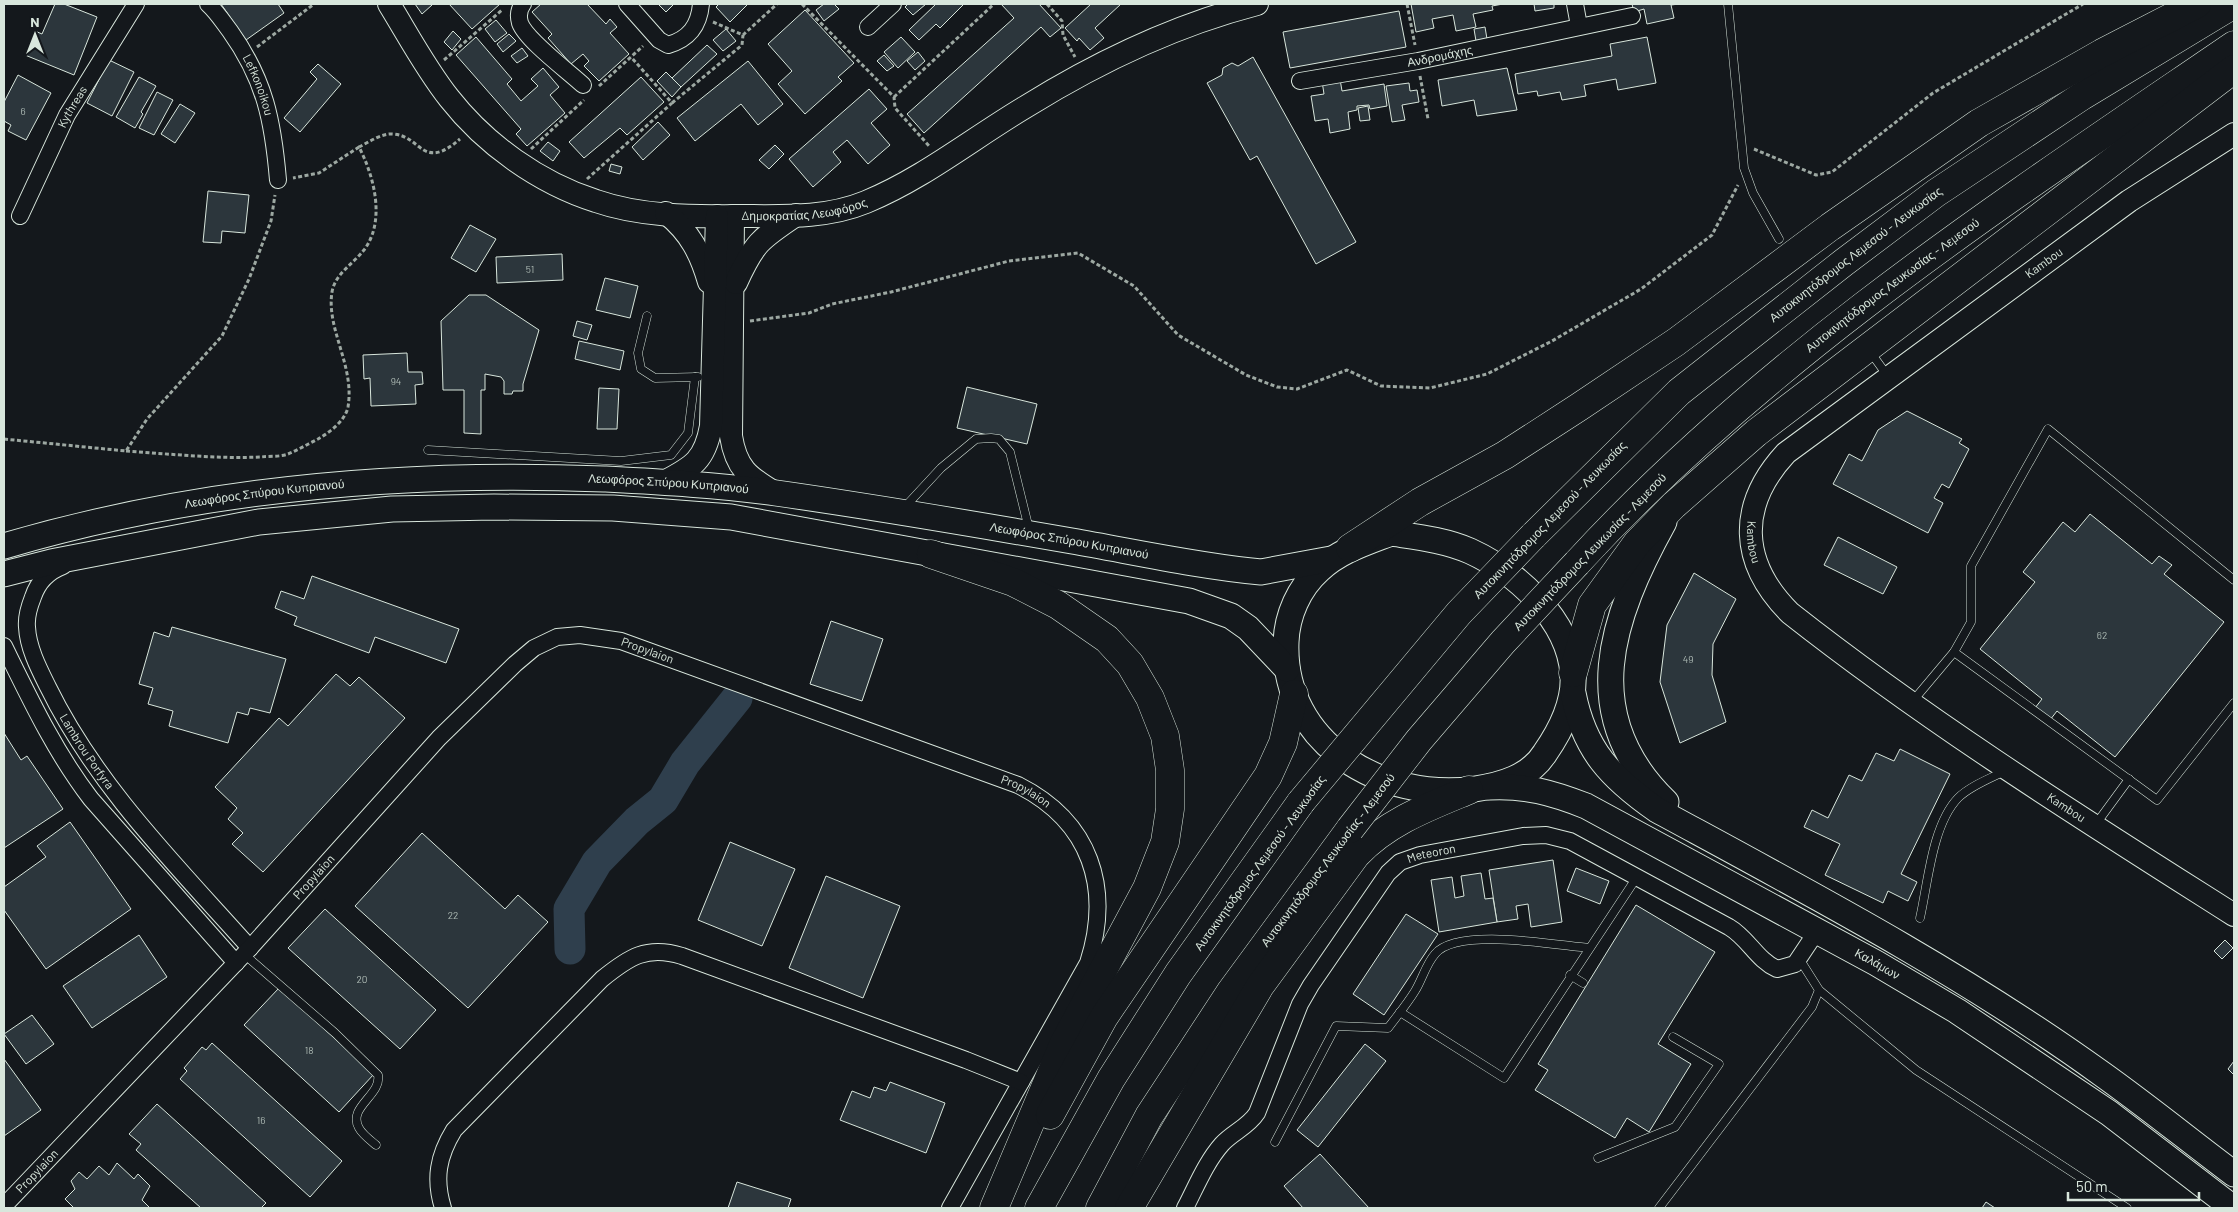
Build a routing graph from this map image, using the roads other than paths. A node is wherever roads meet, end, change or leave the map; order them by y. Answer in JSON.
{"nodes":[{"id":1,"x":136,"y":4,"type":"edge"},
{"id":2,"x":208,"y":4,"type":"edge"},
{"id":3,"x":389,"y":4,"type":"edge"},
{"id":4,"x":627,"y":4,"type":"edge"},
{"id":5,"x":893,"y":4,"type":"edge"},
{"id":6,"x":1257,"y":4,"type":"edge"},
{"id":7,"x":1575,"y":4,"type":"edge"},
{"id":8,"x":1728,"y":4,"type":"edge"},
{"id":9,"x":2197,"y":4,"type":"edge"},
{"id":10,"x":2234,"y":4,"type":"edge"},
{"id":11,"x":521,"y":7,"type":"edge"},
{"id":12,"x":1226,"y":8,"type":"edge"},
{"id":13,"x":700,"y":10,"type":"edge"},
{"id":14,"x":1632,"y":16,"type":"dead end"},
{"id":15,"x":1579,"y":26,"type":"junction"},
{"id":16,"x":868,"y":28,"type":"dead end"},
{"id":17,"x":2234,"y":46,"type":"edge"},
{"id":18,"x":2234,"y":69,"type":"edge"},
{"id":19,"x":1300,"y":81,"type":"dead end"},
{"id":20,"x":583,"y":85,"type":"dead end"},
{"id":21,"x":2234,"y":134,"type":"edge"},
{"id":22,"x":278,"y":180,"type":"road end"},
{"id":23,"x":666,"y":213,"type":"junction"},
{"id":24,"x":796,"y":215,"type":"junction"},
{"id":25,"x":20,"y":216,"type":"dead end"},
{"id":26,"x":725,"y":216,"type":"junction"},
{"id":27,"x":1779,"y":239,"type":"dead end"},
{"id":28,"x":733,"y":288,"type":"junction"},
{"id":29,"x":714,"y":300,"type":"junction"},
{"id":30,"x":647,"y":316,"type":"dead end"},
{"id":31,"x":1871,"y":353,"type":"dead end"},
{"id":32,"x":704,"y":377,"type":"junction"},
{"id":33,"x":1888,"y":377,"type":"junction"},
{"id":34,"x":428,"y":450,"type":"dead end"},
{"id":35,"x":664,"y":482,"type":"junction"},
{"id":36,"x":775,"y":493,"type":"junction"},
{"id":37,"x":1674,"y":505,"type":"junction"},
{"id":38,"x":901,"y":512,"type":"junction"},
{"id":39,"x":1030,"y":534,"type":"junction"},
{"id":40,"x":4,"y":546,"type":"edge"},
{"id":41,"x":100,"y":553,"type":"junction"},
{"id":42,"x":931,"y":554,"type":"junction"},
{"id":43,"x":1340,"y":554,"type":"junction"},
{"id":44,"x":4,"y":574,"type":"edge"},
{"id":45,"x":2234,"y":580,"type":"edge"},
{"id":46,"x":4,"y":646,"type":"edge"},
{"id":47,"x":1954,"y":652,"type":"junction"},
{"id":48,"x":1572,"y":680,"type":"junction"},
{"id":49,"x":1291,"y":682,"type":"junction"},
{"id":50,"x":1911,"y":703,"type":"junction"},
{"id":51,"x":2234,"y":703,"type":"edge"},
{"id":52,"x":2009,"y":769,"type":"junction"},
{"id":53,"x":2129,"y":779,"type":"junction"},
{"id":54,"x":1479,"y":788,"type":"junction"},
{"id":55,"x":2095,"y":826,"type":"junction"},
{"id":56,"x":1694,"y":830,"type":"junction"},
{"id":57,"x":1636,"y":877,"type":"junction"},
{"id":58,"x":2234,"y":915,"type":"edge"},
{"id":59,"x":1920,"y":918,"type":"dead end"},
{"id":60,"x":1817,"y":931,"type":"junction"},
{"id":61,"x":1589,"y":948,"type":"junction"},
{"id":62,"x":243,"y":955,"type":"junction"},
{"id":63,"x":1800,"y":960,"type":"junction"},
{"id":64,"x":1570,"y":975,"type":"junction"},
{"id":65,"x":1583,"y":983,"type":"dead end"},
{"id":66,"x":1819,"y":990,"type":"junction"},
{"id":67,"x":1400,"y":1012,"type":"junction"},
{"id":68,"x":1673,"y":1037,"type":"dead end"},
{"id":69,"x":1021,"y":1082,"type":"junction"},
{"id":70,"x":1275,"y":1142,"type":"dead end"},
{"id":71,"x":376,"y":1145,"type":"dead end"},
{"id":72,"x":1598,"y":1158,"type":"dead end"},
{"id":73,"x":2234,"y":1174,"type":"edge"},
{"id":74,"x":4,"y":1206,"type":"edge"},
{"id":75,"x":443,"y":1208,"type":"edge"},
{"id":76,"x":950,"y":1208,"type":"edge"},
{"id":77,"x":994,"y":1208,"type":"edge"},
{"id":78,"x":999,"y":1208,"type":"edge"},
{"id":79,"x":1039,"y":1208,"type":"edge"},
{"id":80,"x":1100,"y":1208,"type":"edge"},
{"id":81,"x":1130,"y":1208,"type":"edge"},
{"id":82,"x":1185,"y":1208,"type":"edge"},
{"id":83,"x":1659,"y":1208,"type":"edge"},
{"id":84,"x":2126,"y":1208,"type":"edge"},
{"id":85,"x":2233,"y":1208,"type":"edge"}],
"edges":[{"from":1,"to":25,"type":"street","name":"Kythreas"},
{"from":2,"to":22,"type":"street","name":"Lefkonoikou"},
{"from":3,"to":23,"type":"street","name":"Δημοκρατίας Λεωφόρος"},
{"from":4,"to":13,"type":"street"},
{"from":5,"to":16,"type":"street"},
{"from":6,"to":12,"type":"street","name":"Δημοκρατίας Λεωφόρος"},
{"from":7,"to":15,"type":"street"},
{"from":8,"to":27,"type":"lane"},
{"from":9,"to":43,"type":"highway"},
{"from":10,"to":79,"type":"highway","name":"Αυτοκινητόδρομος Λεμεσού - Λευκωσίας","bridge":true},
{"from":11,"to":20,"type":"street"},
{"from":12,"to":24,"type":"street","name":"Δημοκρατίας Λεωφόρος"},
{"from":14,"to":15,"type":"street","name":"Ανδρομάχης"},
{"from":15,"to":19,"type":"street","name":"Ανδρομάχης"},
{"from":17,"to":80,"type":"highway","name":"Αυτοκινητόδρομος Λευκωσίας - Λεμεσού","bridge":true},
{"from":18,"to":37,"type":"highway"},
{"from":21,"to":33,"type":"street","name":"Kambou"},
{"from":23,"to":26,"type":"street","name":"Δημοκρατίας Λεωφόρος"},
{"from":23,"to":29,"type":"street"},
{"from":24,"to":26,"type":"street","name":"Δημοκρατίας Λεωφόρος"},
{"from":24,"to":28,"type":"street"},
{"from":26,"to":28,"type":"street"},
{"from":26,"to":29,"type":"street"},
{"from":28,"to":36,"type":"street"},
{"from":29,"to":32,"type":"street"},
{"from":30,"to":32,"type":"lane"},
{"from":31,"to":33,"type":"lane"},
{"from":32,"to":34,"type":"lane"},
{"from":32,"to":35,"type":"street"},
{"from":33,"to":50,"type":"street","name":"Kambou"},
{"from":35,"to":36,"type":"main road","name":"Λεωφόρος Σπύρου Κυπριανού"},
{"from":35,"to":40,"type":"main road","name":"Λεωφόρος Σπύρου Κυπριανού"},
{"from":36,"to":38,"type":"main road","name":"Λεωφόρος Σπύρου Κυπριανού"},
{"from":37,"to":48,"type":"highway"},
{"from":37,"to":56,"type":"main road"},
{"from":38,"to":39,"type":"main road","name":"Λεωφόρος Σπύρου Κυπριανού"},
{"from":38,"to":39,"type":"lane"},
{"from":39,"to":43,"type":"main road","name":"Λεωφόρος Σπύρου Κυπριανού"},
{"from":41,"to":42,"type":"main road"},
{"from":41,"to":44,"type":"main road"},
{"from":41,"to":62,"type":"street","name":"Lambrou Porfyra"},
{"from":42,"to":49,"type":"main road"},
{"from":42,"to":77,"type":"highway"},
{"from":43,"to":48,"type":"main road","name":"Λεωφόρος Σπύρου Κυπριανού"},
{"from":43,"to":49,"type":"main road"},
{"from":45,"to":47,"type":"lane"},
{"from":46,"to":62,"type":"street","name":"Lambrou Porfyra"},
{"from":47,"to":50,"type":"lane"},
{"from":47,"to":53,"type":"lane"},
{"from":48,"to":54,"type":"main road"},
{"from":48,"to":56,"type":"main road"},
{"from":49,"to":54,"type":"main road","name":"Καλάμων"},
{"from":49,"to":78,"type":"highway"},
{"from":50,"to":52,"type":"street","name":"Kambou"},
{"from":51,"to":53,"type":"lane"},
{"from":52,"to":55,"type":"street","name":"Kambou"},
{"from":52,"to":59,"type":"lane"},
{"from":53,"to":55,"type":"lane"},
{"from":54,"to":60,"type":"main road","name":"Καλάμων"},
{"from":54,"to":81,"type":"highway"},
{"from":55,"to":58,"type":"street","name":"Kambou"},
{"from":56,"to":73,"type":"main road"},
{"from":57,"to":61,"type":"lane"},
{"from":57,"to":63,"type":"street","name":"Meteoron"},
{"from":57,"to":82,"type":"street","name":"Meteoron"},
{"from":60,"to":63,"type":"street"},
{"from":60,"to":85,"type":"main road","name":"Καλάμων"},
{"from":61,"to":64,"type":"lane"},
{"from":61,"to":67,"type":"lane"},
{"from":62,"to":69,"type":"street","name":"Propylaion"},
{"from":62,"to":71,"type":"lane"},
{"from":62,"to":74,"type":"street","name":"Propylaion"},
{"from":63,"to":66,"type":"lane"},
{"from":64,"to":65,"type":"lane"},
{"from":64,"to":67,"type":"lane"},
{"from":66,"to":83,"type":"lane"},
{"from":66,"to":84,"type":"lane"},
{"from":67,"to":70,"type":"lane"},
{"from":68,"to":72,"type":"lane"},
{"from":69,"to":75,"type":"street"},
{"from":69,"to":76,"type":"street","name":"Propylaion"}]}
